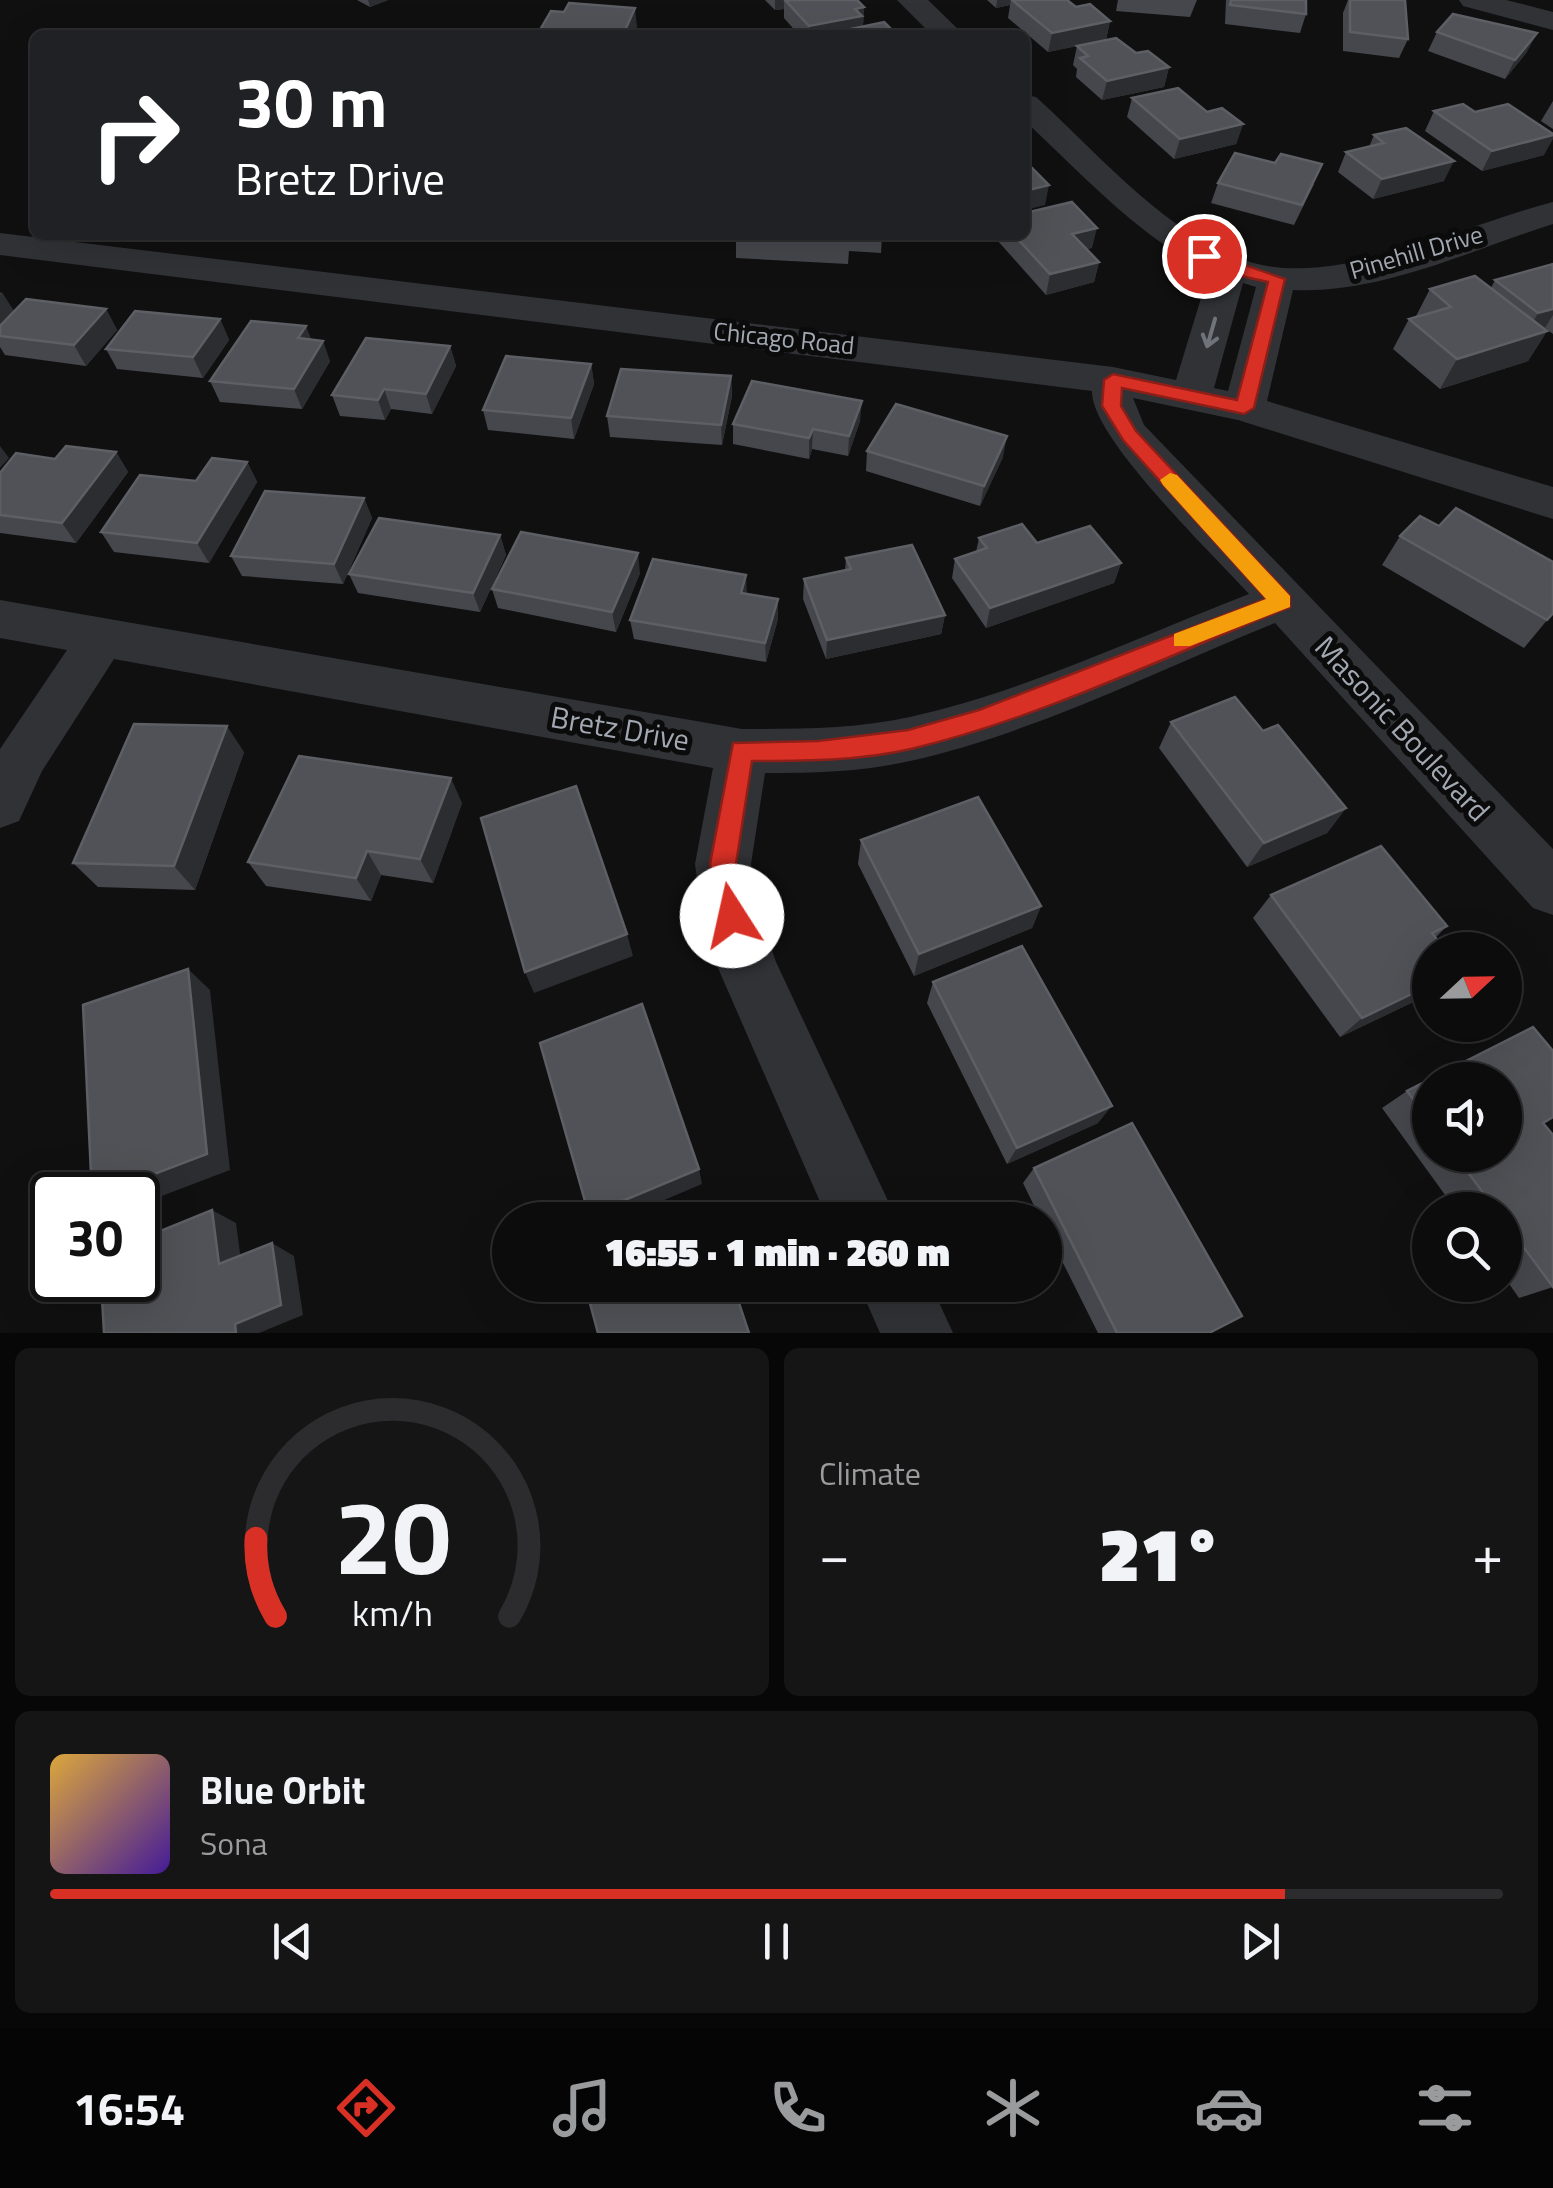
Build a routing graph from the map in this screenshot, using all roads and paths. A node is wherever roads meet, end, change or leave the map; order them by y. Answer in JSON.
{"nodes":[{"id":1,"x":911,"y":0,"type":"edge"},
{"id":2,"x":1473,"y":0,"type":"edge"},
{"id":3,"x":1553,"y":21,"type":"edge"},
{"id":4,"x":944,"y":30,"type":"edge"},
{"id":5,"x":1030,"y":108,"type":"edge"},
{"id":6,"x":1553,"y":213,"type":"edge"},
{"id":7,"x":0,"y":244,"type":"edge"},
{"id":8,"x":1229,"y":268,"type":"junction"},
{"id":9,"x":1277,"y":279,"type":"junction"},
{"id":10,"x":1113,"y":380,"type":"junction"},
{"id":11,"x":1191,"y":396,"type":"junction"},
{"id":12,"x":1244,"y":408,"type":"junction"},
{"id":13,"x":1553,"y":503,"type":"edge"},
{"id":14,"x":1282,"y":602,"type":"junction"},
{"id":15,"x":0,"y":619,"type":"edge"},
{"id":16,"x":102,"y":637,"type":"junction"},
{"id":17,"x":742,"y":750,"type":"junction"},
{"id":18,"x":0,"y":804,"type":"edge"},
{"id":19,"x":1553,"y":889,"type":"edge"},
{"id":20,"x":855,"y":1202,"type":"edge"},
{"id":21,"x":902,"y":1302,"type":"edge"},
{"id":22,"x":917,"y":1333,"type":"edge"}],
"edges":[{"from":1,"to":4,"type":"street"},
{"from":2,"to":3,"type":"street"},
{"from":5,"to":8,"type":"street","name":"Pinehill Drive"},
{"from":6,"to":9,"type":"street","name":"Pinehill Drive"},
{"from":7,"to":10,"type":"street","name":"Chicago Road"},
{"from":8,"to":9,"type":"street","name":"Pinehill Drive"},
{"from":8,"to":11,"type":"street","one_way":true},
{"from":9,"to":12,"type":"street"},
{"from":10,"to":11,"type":"street","name":"Chicago Road"},
{"from":10,"to":14,"type":"street","name":"Masonic Boulevard"},
{"from":11,"to":12,"type":"street","name":"Chicago Road"},
{"from":12,"to":13,"type":"street","name":"Chicago Road"},
{"from":14,"to":17,"type":"street","name":"Bretz Drive"},
{"from":14,"to":19,"type":"street","name":"Masonic Boulevard"},
{"from":15,"to":16,"type":"street","name":"Bretz Drive"},
{"from":16,"to":17,"type":"street","name":"Bretz Drive"},
{"from":16,"to":18,"type":"street"},
{"from":17,"to":20,"type":"street"},
{"from":21,"to":22,"type":"street"}]}
